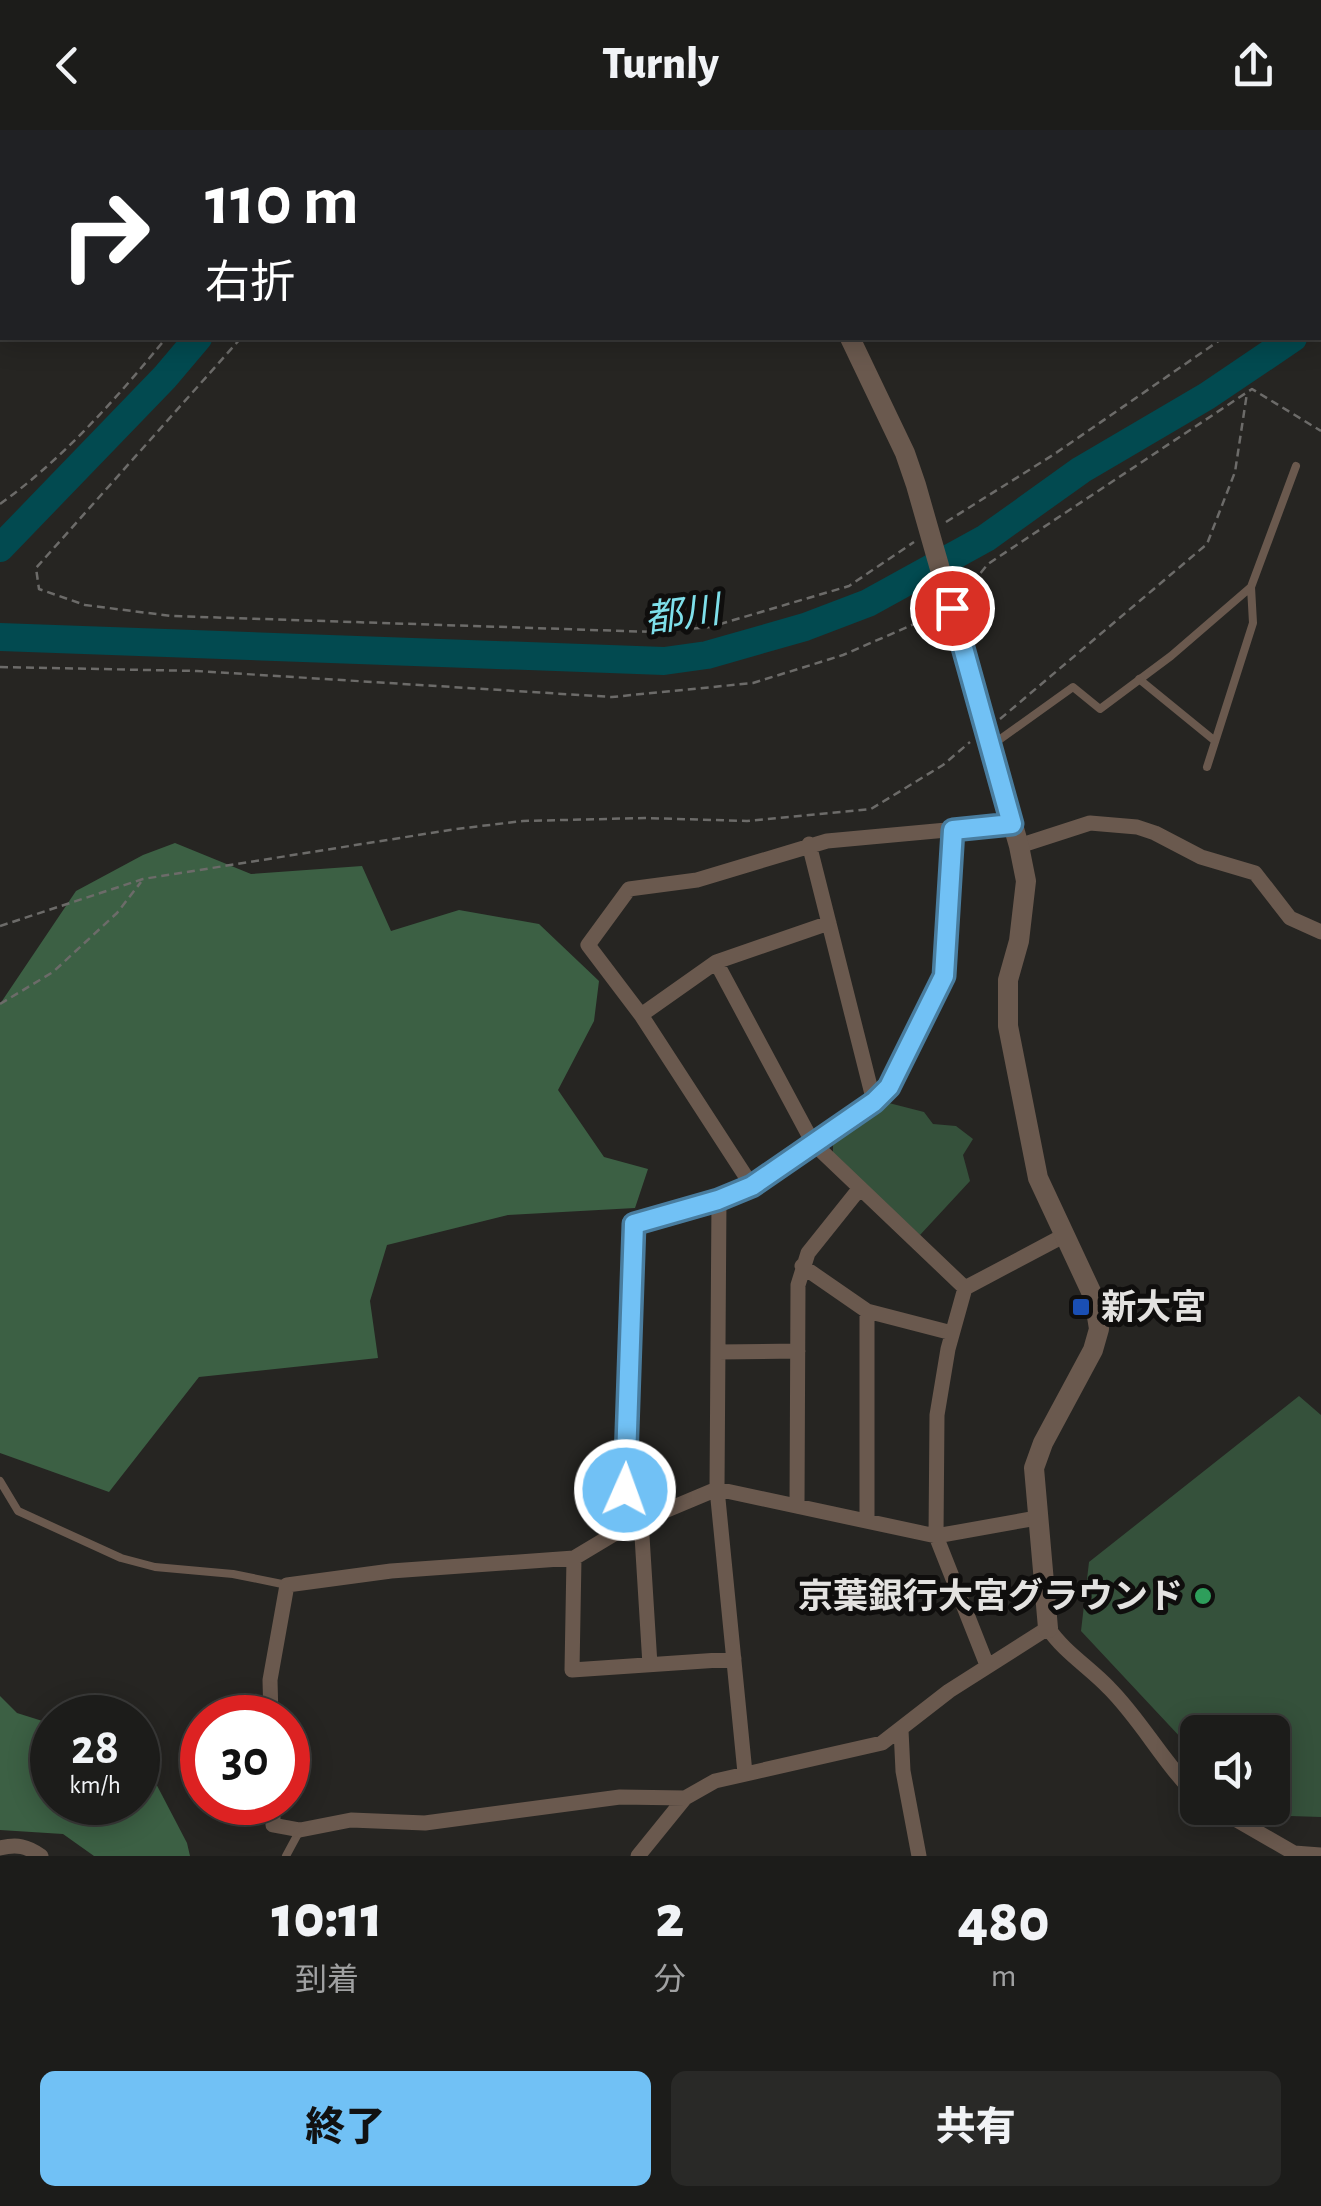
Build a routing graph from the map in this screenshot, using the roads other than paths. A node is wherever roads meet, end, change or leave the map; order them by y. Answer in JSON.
{"nodes":[{"id":1,"x":851,"y":340,"type":"edge"},
{"id":2,"x":1296,"y":466,"type":"dead end"},
{"id":3,"x":1251,"y":587,"type":"junction"},
{"id":4,"x":1139,"y":679,"type":"junction"},
{"id":5,"x":989,"y":737,"type":"junction"},
{"id":6,"x":1215,"y":740,"type":"junction"},
{"id":7,"x":1207,"y":766,"type":"dead end"},
{"id":8,"x":1012,"y":824,"type":"junction"},
{"id":9,"x":953,"y":830,"type":"junction"},
{"id":10,"x":808,"y":844,"type":"junction"},
{"id":11,"x":1019,"y":846,"type":"junction"},
{"id":12,"x":829,"y":924,"type":"junction"},
{"id":13,"x":1321,"y":932,"type":"edge"},
{"id":14,"x":716,"y":962,"type":"junction"},
{"id":15,"x":641,"y":1015,"type":"junction"},
{"id":16,"x":874,"y":1102,"type":"junction"},
{"id":17,"x":812,"y":1144,"type":"junction"},
{"id":18,"x":752,"y":1186,"type":"junction"},
{"id":19,"x":860,"y":1188,"type":"junction"},
{"id":20,"x":718,"y":1200,"type":"junction"},
{"id":21,"x":1065,"y":1234,"type":"junction"},
{"id":22,"x":802,"y":1266,"type":"junction"},
{"id":23,"x":965,"y":1288,"type":"junction"},
{"id":24,"x":867,"y":1312,"type":"junction"},
{"id":25,"x":952,"y":1333,"type":"junction"},
{"id":26,"x":798,"y":1351,"type":"junction"},
{"id":27,"x":718,"y":1352,"type":"junction"},
{"id":28,"x":0,"y":1481,"type":"edge"},
{"id":29,"x":717,"y":1489,"type":"junction"},
{"id":30,"x":796,"y":1506,"type":"junction"},
{"id":31,"x":1037,"y":1518,"type":"junction"},
{"id":32,"x":640,"y":1520,"type":"junction"},
{"id":33,"x":867,"y":1520,"type":"junction"},
{"id":34,"x":624,"y":1528,"type":"junction"},
{"id":35,"x":936,"y":1536,"type":"junction"},
{"id":36,"x":574,"y":1558,"type":"junction"},
{"id":37,"x":287,"y":1584,"type":"junction"},
{"id":38,"x":1048,"y":1628,"type":"junction"},
{"id":39,"x":734,"y":1659,"type":"junction"},
{"id":40,"x":650,"y":1665,"type":"junction"},
{"id":41,"x":987,"y":1665,"type":"junction"},
{"id":42,"x":270,"y":1695,"type":"edge"},
{"id":43,"x":901,"y":1730,"type":"junction"},
{"id":44,"x":745,"y":1773,"type":"junction"},
{"id":45,"x":1180,"y":1774,"type":"edge"},
{"id":46,"x":685,"y":1798,"type":"junction"},
{"id":47,"x":273,"y":1825,"type":"edge"},
{"id":48,"x":1243,"y":1825,"type":"edge"},
{"id":49,"x":300,"y":1830,"type":"junction"},
{"id":50,"x":0,"y":1848,"type":"edge"},
{"id":51,"x":1292,"y":1855,"type":"edge"},
{"id":52,"x":1321,"y":1855,"type":"edge"},
{"id":53,"x":41,"y":1856,"type":"edge"},
{"id":54,"x":286,"y":1856,"type":"edge"},
{"id":55,"x":638,"y":1856,"type":"edge"},
{"id":56,"x":919,"y":1856,"type":"edge"}],
"edges":[{"from":1,"to":5,"type":"street"},
{"from":2,"to":3,"type":"lane"},
{"from":3,"to":4,"type":"lane"},
{"from":3,"to":6,"type":"lane"},
{"from":4,"to":5,"type":"lane"},
{"from":4,"to":6,"type":"lane"},
{"from":5,"to":8,"type":"street"},
{"from":6,"to":7,"type":"lane"},
{"from":8,"to":9,"type":"street"},
{"from":8,"to":11,"type":"street"},
{"from":9,"to":10,"type":"street"},
{"from":9,"to":16,"type":"street"},
{"from":10,"to":12,"type":"street"},
{"from":10,"to":15,"type":"street"},
{"from":11,"to":13,"type":"street"},
{"from":11,"to":21,"type":"street"},
{"from":12,"to":14,"type":"street"},
{"from":12,"to":16,"type":"street"},
{"from":14,"to":15,"type":"street"},
{"from":14,"to":17,"type":"street"},
{"from":15,"to":18,"type":"street"},
{"from":16,"to":17,"type":"street"},
{"from":17,"to":18,"type":"street"},
{"from":17,"to":19,"type":"street"},
{"from":18,"to":20,"type":"street"},
{"from":19,"to":22,"type":"street"},
{"from":19,"to":23,"type":"street"},
{"from":20,"to":27,"type":"street"},
{"from":20,"to":34,"type":"street"},
{"from":21,"to":23,"type":"street"},
{"from":21,"to":31,"type":"street"},
{"from":22,"to":24,"type":"street"},
{"from":22,"to":26,"type":"street"},
{"from":23,"to":25,"type":"street"},
{"from":24,"to":25,"type":"street"},
{"from":24,"to":33,"type":"street"},
{"from":25,"to":35,"type":"street"},
{"from":26,"to":27,"type":"street"},
{"from":26,"to":30,"type":"street"},
{"from":27,"to":29,"type":"street"},
{"from":28,"to":37,"type":"lane"},
{"from":29,"to":30,"type":"street"},
{"from":29,"to":32,"type":"street"},
{"from":29,"to":39,"type":"street"},
{"from":30,"to":33,"type":"street"},
{"from":31,"to":35,"type":"street"},
{"from":31,"to":38,"type":"street"},
{"from":32,"to":34,"type":"street"},
{"from":32,"to":40,"type":"street"},
{"from":33,"to":35,"type":"street"},
{"from":34,"to":36,"type":"street"},
{"from":35,"to":41,"type":"street"},
{"from":36,"to":37,"type":"street"},
{"from":36,"to":40,"type":"street"},
{"from":37,"to":42,"type":"street"},
{"from":38,"to":41,"type":"street"},
{"from":38,"to":45,"type":"street"},
{"from":39,"to":40,"type":"street"},
{"from":39,"to":44,"type":"street"},
{"from":41,"to":43,"type":"street"},
{"from":43,"to":44,"type":"street"},
{"from":43,"to":56,"type":"street"},
{"from":44,"to":46,"type":"street"},
{"from":46,"to":49,"type":"street"},
{"from":46,"to":55,"type":"street"},
{"from":47,"to":49,"type":"street"},
{"from":48,"to":51,"type":"street"},
{"from":49,"to":54,"type":"lane"},
{"from":50,"to":53,"type":"street"},
{"from":51,"to":52,"type":"street"}]}
